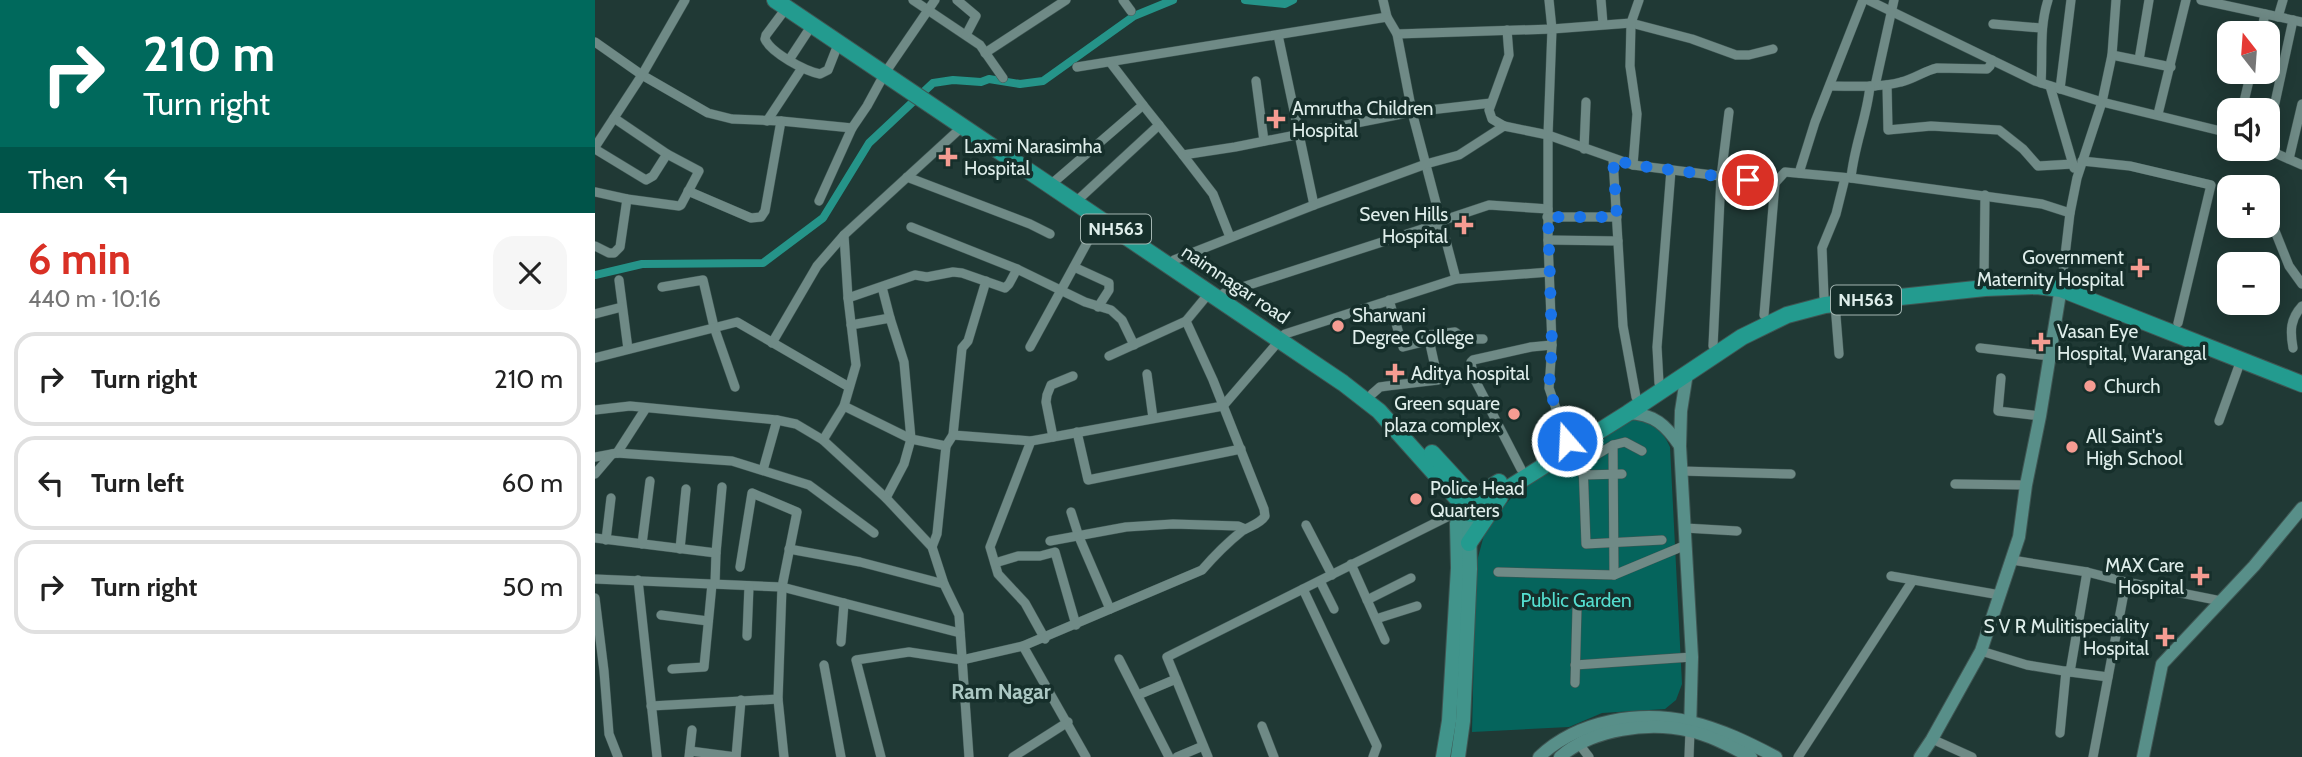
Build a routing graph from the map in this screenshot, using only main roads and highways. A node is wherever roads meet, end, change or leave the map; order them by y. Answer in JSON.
{"nodes":[{"id":1,"x":784,"y":2,"type":"edge"},
{"id":2,"x":887,"y":71,"type":"junction"},
{"id":3,"x":956,"y":119,"type":"junction"},
{"id":4,"x":2062,"y":285,"type":"junction"},
{"id":5,"x":1217,"y":292,"type":"junction"},
{"id":6,"x":1829,"y":300,"type":"junction"},
{"id":7,"x":1283,"y":336,"type":"junction"},
{"id":8,"x":2302,"y":376,"type":"edge"},
{"id":9,"x":2302,"y":384,"type":"edge"},
{"id":10,"x":1452,"y":474,"type":"junction"},
{"id":11,"x":1499,"y":488,"type":"junction"},
{"id":12,"x":1469,"y":506,"type":"junction"},
{"id":13,"x":1469,"y":543,"type":"junction"},
{"id":14,"x":1443,"y":757,"type":"edge"},
{"id":15,"x":1458,"y":757,"type":"edge"}],
"edges":[{"from":1,"to":2,"type":"highway","number":"NH563"},
{"from":1,"to":2,"type":"highway","number":"NH563"},
{"from":2,"to":3,"type":"highway","number":"NH563"},
{"from":3,"to":5,"type":"highway","name":"naimnagar road","number":"NH563"},
{"from":3,"to":5,"type":"highway","number":"NH563"},
{"from":4,"to":6,"type":"highway","number":"NH563"},
{"from":4,"to":6,"type":"highway","number":"NH563"},
{"from":4,"to":8,"type":"highway","number":"NH563"},
{"from":4,"to":9,"type":"highway","number":"NH563"},
{"from":5,"to":7,"type":"highway","name":"naimnagar road","number":"NH563"},
{"from":6,"to":11,"type":"highway","number":"NH563"},
{"from":6,"to":11,"type":"highway","number":"NH563"},
{"from":7,"to":10,"type":"highway","number":"NH563"},
{"from":7,"to":12,"type":"highway","name":"naimnagar road","number":"NH563"},
{"from":10,"to":11,"type":"highway"},
{"from":10,"to":12,"type":"highway","number":"NH563"},
{"from":11,"to":12,"type":"highway","number":"NH563"},
{"from":11,"to":13,"type":"highway"},
{"from":12,"to":13,"type":"main road"},
{"from":12,"to":14,"type":"main road"},
{"from":13,"to":15,"type":"main road"}]}
